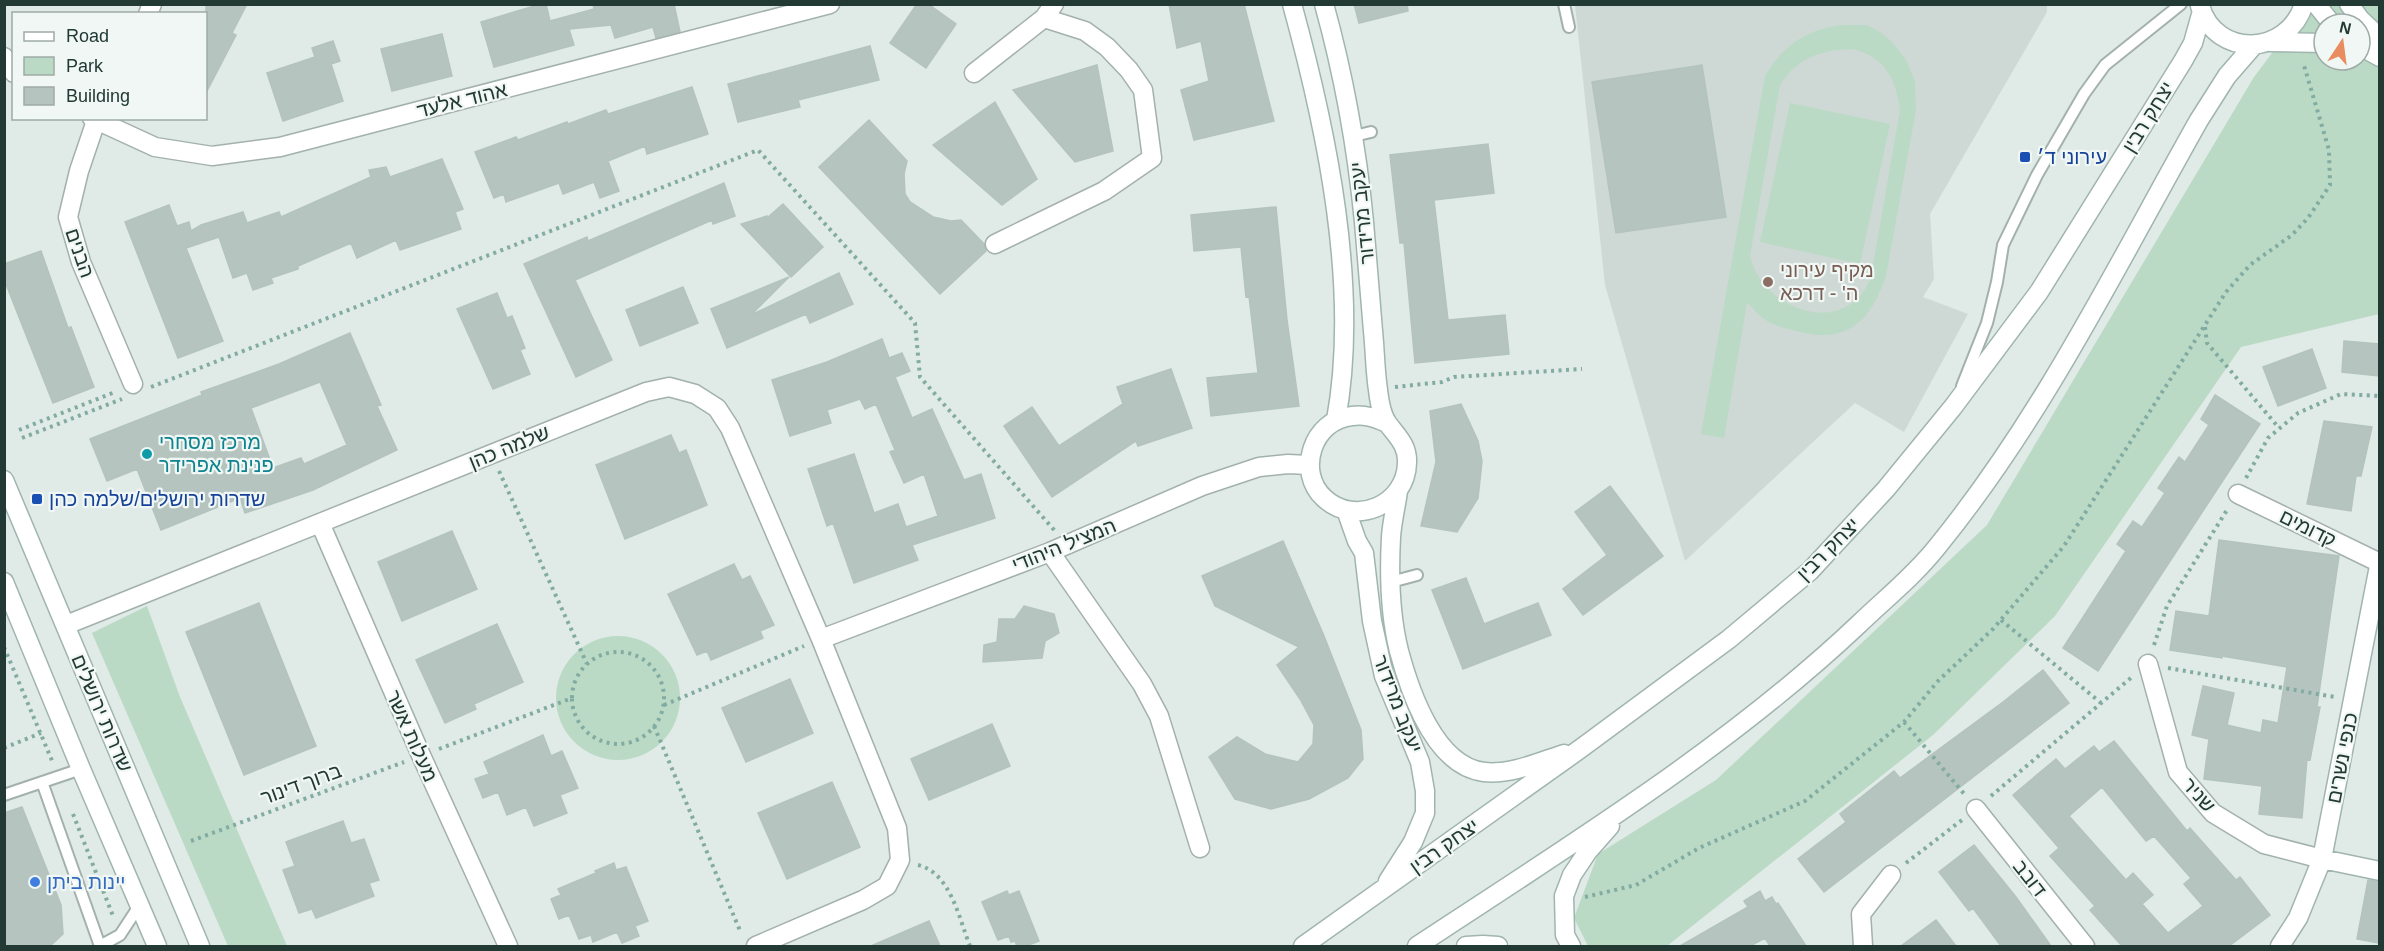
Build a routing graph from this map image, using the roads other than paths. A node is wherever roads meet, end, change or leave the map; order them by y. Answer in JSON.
{"nodes":[{"id":1,"x":830,"y":4,"type":"edge"},
{"id":2,"x":1292,"y":4,"type":"edge"},
{"id":3,"x":1324,"y":4,"type":"edge"},
{"id":4,"x":1564,"y":4,"type":"edge"},
{"id":5,"x":2181,"y":4,"type":"edge"},
{"id":6,"x":2304,"y":4,"type":"edge"},
{"id":7,"x":2201,"y":8,"type":"edge"},
{"id":8,"x":1049,"y":11,"type":"edge"},
{"id":9,"x":1569,"y":27,"type":"dead end"},
{"id":10,"x":2312,"y":43,"type":"edge"},
{"id":11,"x":2261,"y":44,"type":"junction"},
{"id":12,"x":4,"y":57,"type":"edge"},
{"id":13,"x":12,"y":70,"type":"edge"},
{"id":14,"x":974,"y":73,"type":"dead end"},
{"id":15,"x":95,"y":120,"type":"edge"},
{"id":16,"x":97,"y":120,"type":"edge"},
{"id":17,"x":995,"y":244,"type":"dead end"},
{"id":18,"x":137,"y":390,"type":"road end"},
{"id":19,"x":1953,"y":407,"type":"junction"},
{"id":20,"x":1336,"y":420,"type":"junction"},
{"id":21,"x":1387,"y":423,"type":"junction"},
{"id":22,"x":1309,"y":465,"type":"junction"},
{"id":23,"x":4,"y":480,"type":"edge"},
{"id":24,"x":1398,"y":491,"type":"junction"},
{"id":25,"x":2238,"y":494,"type":"road end"},
{"id":26,"x":1346,"y":510,"type":"junction"},
{"id":27,"x":320,"y":523,"type":"junction"},
{"id":28,"x":1050,"y":552,"type":"junction"},
{"id":29,"x":2379,"y":562,"type":"edge"},
{"id":30,"x":1417,"y":575,"type":"dead end"},
{"id":31,"x":4,"y":582,"type":"edge"},
{"id":32,"x":1391,"y":582,"type":"junction"},
{"id":33,"x":66,"y":625,"type":"junction"},
{"id":34,"x":821,"y":639,"type":"junction"},
{"id":35,"x":2148,"y":664,"type":"road end"},
{"id":36,"x":1580,"y":749,"type":"junction"},
{"id":37,"x":81,"y":769,"type":"junction"},
{"id":38,"x":42,"y":782,"type":"junction"},
{"id":39,"x":4,"y":795,"type":"edge"},
{"id":40,"x":1627,"y":807,"type":"junction"},
{"id":41,"x":1976,"y":809,"type":"road end"},
{"id":42,"x":1200,"y":848,"type":"dead end"},
{"id":43,"x":2322,"y":859,"type":"junction"},
{"id":44,"x":2379,"y":872,"type":"edge"},
{"id":45,"x":1891,"y":875,"type":"road end"},
{"id":46,"x":1382,"y":890,"type":"junction"},
{"id":47,"x":139,"y":906,"type":"junction"},
{"id":48,"x":749,"y":941,"type":"edge"},
{"id":49,"x":100,"y":946,"type":"edge"},
{"id":50,"x":157,"y":946,"type":"edge"},
{"id":51,"x":200,"y":946,"type":"edge"},
{"id":52,"x":508,"y":946,"type":"edge"},
{"id":53,"x":1303,"y":946,"type":"edge"},
{"id":54,"x":1417,"y":946,"type":"edge"},
{"id":55,"x":1466,"y":946,"type":"edge"},
{"id":56,"x":1498,"y":946,"type":"edge"},
{"id":57,"x":1571,"y":946,"type":"edge"},
{"id":58,"x":1863,"y":946,"type":"edge"},
{"id":59,"x":2085,"y":946,"type":"edge"},
{"id":60,"x":2280,"y":946,"type":"edge"}],
"edges":[{"from":1,"to":16,"type":"street","name":"אהוד אלעד"},
{"from":2,"to":20,"type":"street","name":"יעקב מרידור"},
{"from":3,"to":21,"type":"street","name":"יעקב מרידור"},
{"from":4,"to":9,"type":"lane"},
{"from":5,"to":19,"type":"lane"},
{"from":6,"to":11,"type":"street"},
{"from":7,"to":11,"type":"street"},
{"from":7,"to":19,"type":"street","name":"יצחק רבין"},
{"from":8,"to":14,"type":"street"},
{"from":8,"to":17,"type":"street"},
{"from":10,"to":11,"type":"street"},
{"from":11,"to":40,"type":"street"},
{"from":12,"to":13,"type":"street"},
{"from":15,"to":18,"type":"street","name":"הבנים"},
{"from":19,"to":36,"type":"street","name":"יצחק רבין"},
{"from":20,"to":21,"type":"street"},
{"from":20,"to":22,"type":"street"},
{"from":21,"to":24,"type":"street"},
{"from":22,"to":26,"type":"street"},
{"from":22,"to":28,"type":"street","name":"המציל היהודי"},
{"from":23,"to":33,"type":"street","name":"שדרות ירושלים"},
{"from":24,"to":26,"type":"street"},
{"from":24,"to":32,"type":"street","name":"יעקב מרידור"},
{"from":25,"to":29,"type":"street","name":"קדומים"},
{"from":26,"to":46,"type":"street","name":"יעקב מרידור"},
{"from":27,"to":33,"type":"street","name":"שלמה כהן"},
{"from":27,"to":34,"type":"street","name":"שלמה כהן"},
{"from":27,"to":52,"type":"street","name":"מעלות אשר"},
{"from":28,"to":34,"type":"street","name":"המציל היהודי"},
{"from":28,"to":42,"type":"street"},
{"from":29,"to":43,"type":"street","name":"כנפי נשרים"},
{"from":30,"to":32,"type":"lane"},
{"from":31,"to":37,"type":"street","name":"שדרות ירושלים"},
{"from":32,"to":36,"type":"street","name":"יעקב מרידור"},
{"from":33,"to":51,"type":"street","name":"שדרות ירושלים"},
{"from":34,"to":48,"type":"street"},
{"from":35,"to":43,"type":"street","name":"שניר"},
{"from":36,"to":46,"type":"street","name":"יצחק רבין"},
{"from":37,"to":38,"type":"lane"},
{"from":37,"to":47,"type":"street","name":"שדרות ירושלים"},
{"from":38,"to":39,"type":"lane"},
{"from":38,"to":49,"type":"lane"},
{"from":40,"to":54,"type":"street"},
{"from":40,"to":57,"type":"street"},
{"from":41,"to":59,"type":"street","name":"דובב"},
{"from":43,"to":44,"type":"street","name":"שניר"},
{"from":43,"to":60,"type":"street","name":"כנפי נשרים"},
{"from":45,"to":58,"type":"street"},
{"from":46,"to":53,"type":"street","name":"יצחק רבין"},
{"from":47,"to":49,"type":"lane"},
{"from":47,"to":50,"type":"street","name":"שדרות ירושלים"},
{"from":55,"to":56,"type":"street"}]}
